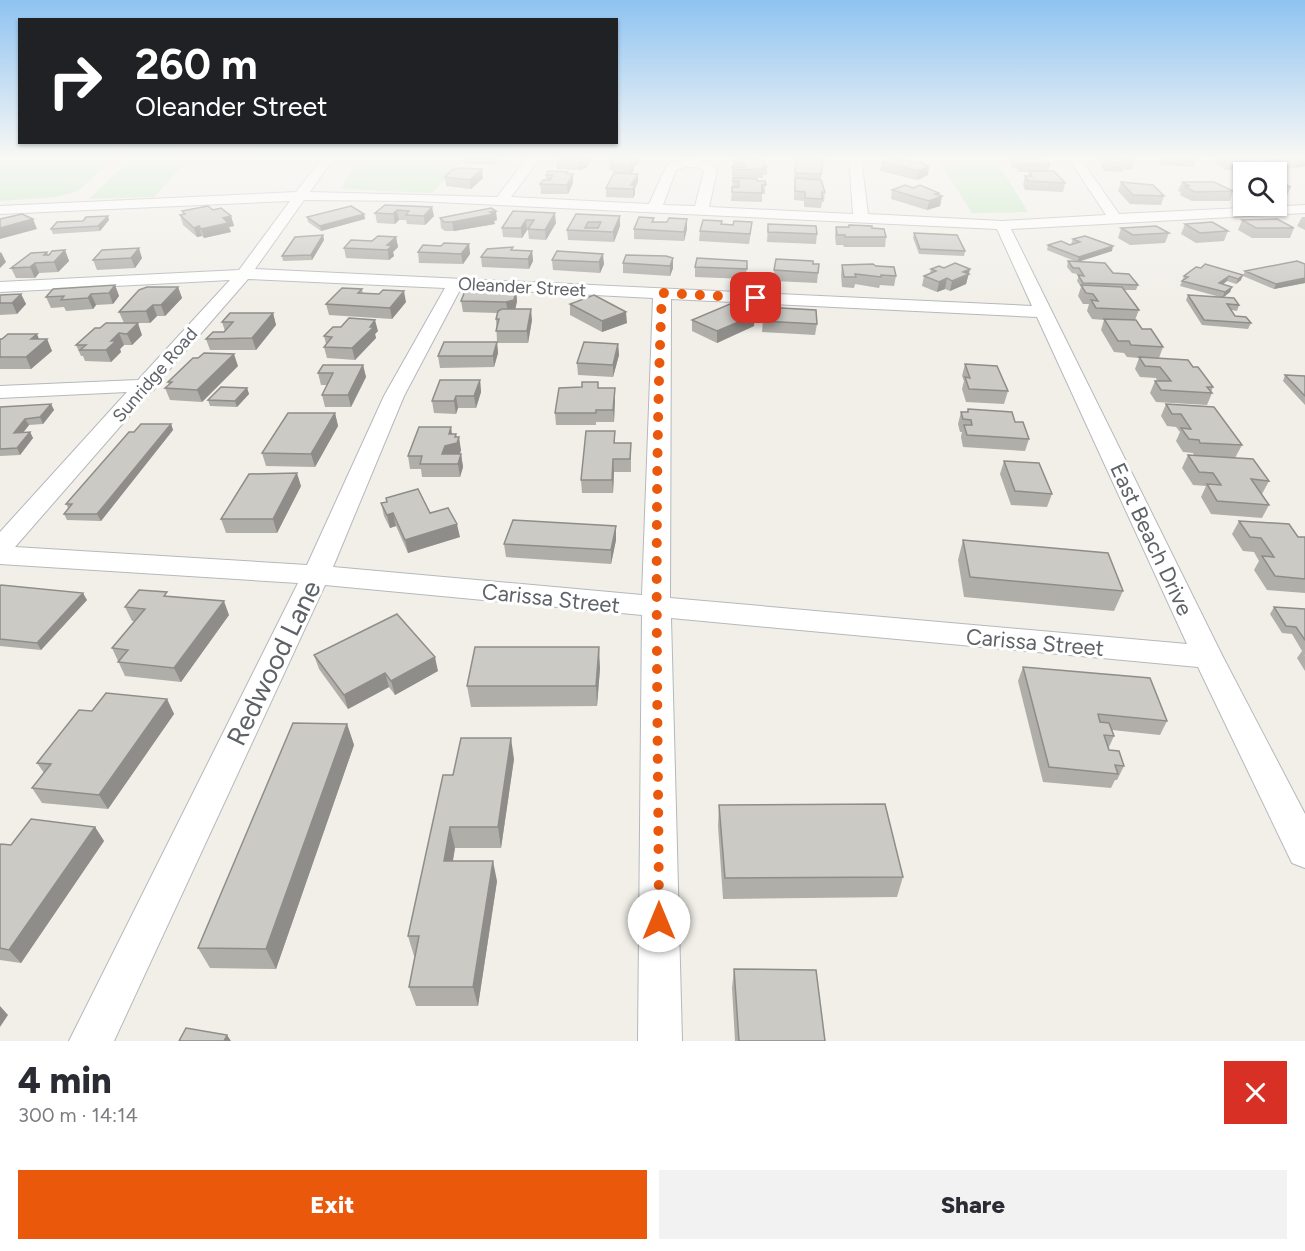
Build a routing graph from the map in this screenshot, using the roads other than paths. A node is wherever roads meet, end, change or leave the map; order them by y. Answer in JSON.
{"nodes":[{"id":1,"x":74,"y":207,"type":"edge"},
{"id":2,"x":294,"y":207,"type":"edge"},
{"id":3,"x":608,"y":207,"type":"edge"},
{"id":4,"x":702,"y":207,"type":"edge"},
{"id":5,"x":860,"y":207,"type":"edge"},
{"id":6,"x":1107,"y":207,"type":"edge"},
{"id":7,"x":654,"y":209,"type":"joint"},
{"id":8,"x":1305,"y":209,"type":"edge"},
{"id":9,"x":0,"y":210,"type":"edge"},
{"id":10,"x":701,"y":211,"type":"junction"},
{"id":11,"x":861,"y":219,"type":"junction"},
{"id":12,"x":1116,"y":220,"type":"junction"},
{"id":13,"x":1002,"y":225,"type":"junction"},
{"id":14,"x":243,"y":275,"type":"junction"},
{"id":15,"x":455,"y":284,"type":"junction"},
{"id":16,"x":0,"y":287,"type":"edge"},
{"id":17,"x":662,"y":293,"type":"junction"},
{"id":18,"x":1044,"y":312,"type":"junction"},
{"id":19,"x":147,"y":386,"type":"junction"},
{"id":20,"x":0,"y":392,"type":"edge"},
{"id":21,"x":0,"y":548,"type":"edge"},
{"id":22,"x":0,"y":555,"type":"edge"},
{"id":23,"x":316,"y":575,"type":"junction"},
{"id":24,"x":656,"y":608,"type":"junction"},
{"id":25,"x":1208,"y":657,"type":"junction"},
{"id":26,"x":1305,"y":851,"type":"edge"},
{"id":27,"x":91,"y":1041,"type":"edge"},
{"id":28,"x":660,"y":1041,"type":"edge"}],
"edges":[{"from":1,"to":9,"type":"street"},
{"from":2,"to":14,"type":"street","name":"Sunridge Road"},
{"from":3,"to":7,"type":"street"},
{"from":4,"to":10,"type":"street"},
{"from":5,"to":11,"type":"street"},
{"from":6,"to":12,"type":"street"},
{"from":7,"to":10,"type":"street"},
{"from":8,"to":12,"type":"street"},
{"from":10,"to":11,"type":"street"},
{"from":11,"to":13,"type":"street"},
{"from":12,"to":13,"type":"street"},
{"from":13,"to":18,"type":"street","name":"East Beach Drive"},
{"from":14,"to":15,"type":"street","name":"Oleander Street"},
{"from":14,"to":16,"type":"street","name":"Oleander Street"},
{"from":14,"to":19,"type":"street","name":"Sunridge Road"},
{"from":15,"to":17,"type":"street","name":"Oleander Street"},
{"from":15,"to":23,"type":"street","name":"Redwood Lane"},
{"from":17,"to":18,"type":"street","name":"Oleander Street"},
{"from":17,"to":24,"type":"street"},
{"from":18,"to":25,"type":"street","name":"East Beach Drive"},
{"from":19,"to":20,"type":"street"},
{"from":19,"to":21,"type":"street","name":"Sunridge Road"},
{"from":22,"to":23,"type":"street","name":"Carissa Street"},
{"from":23,"to":24,"type":"street","name":"Carissa Street"},
{"from":23,"to":27,"type":"street","name":"Redwood Lane"},
{"from":24,"to":25,"type":"street","name":"Carissa Street"},
{"from":24,"to":28,"type":"street"},
{"from":25,"to":26,"type":"street","name":"East Beach Drive"}]}
